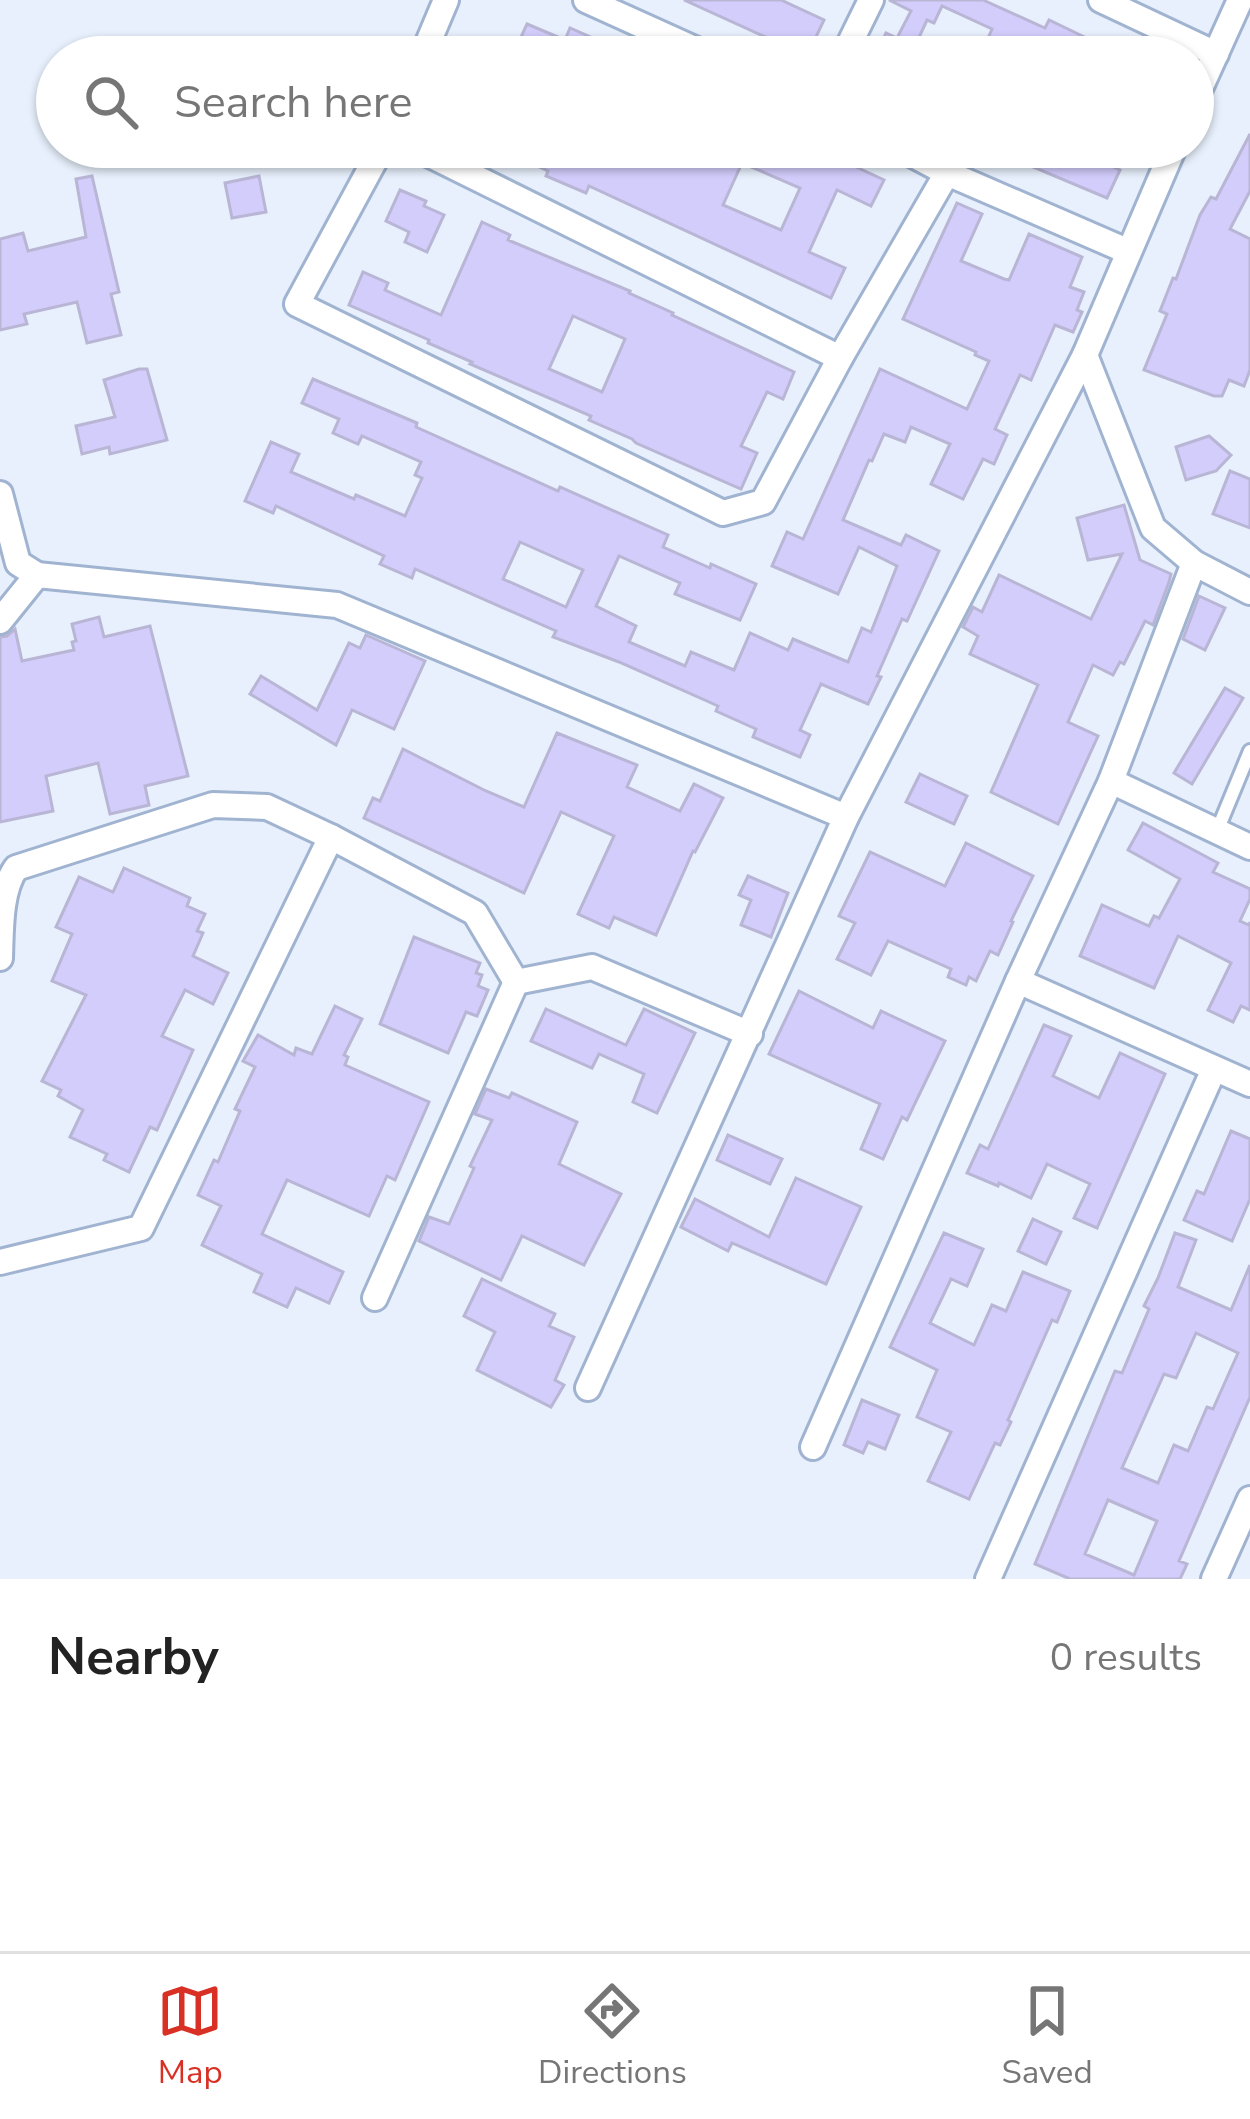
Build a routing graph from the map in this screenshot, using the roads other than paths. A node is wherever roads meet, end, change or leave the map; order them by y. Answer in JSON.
{"nodes":[{"id":1,"x":446,"y":0,"type":"edge"},
{"id":2,"x":586,"y":0,"type":"edge"},
{"id":3,"x":871,"y":0,"type":"edge"},
{"id":4,"x":1101,"y":0,"type":"edge"},
{"id":5,"x":1240,"y":0,"type":"edge"},
{"id":6,"x":431,"y":36,"type":"edge"},
{"id":7,"x":666,"y":36,"type":"edge"},
{"id":8,"x":853,"y":36,"type":"edge"},
{"id":9,"x":1178,"y":36,"type":"edge"},
{"id":10,"x":1216,"y":54,"type":"joint"},
{"id":11,"x":1214,"y":58,"type":"edge"},
{"id":12,"x":371,"y":168,"type":"edge"},
{"id":13,"x":456,"y":168,"type":"edge"},
{"id":14,"x":938,"y":168,"type":"edge"},
{"id":15,"x":1165,"y":168,"type":"edge"},
{"id":16,"x":946,"y":172,"type":"junction"},
{"id":17,"x":1127,"y":251,"type":"junction"},
{"id":18,"x":1085,"y":355,"type":"junction"},
{"id":19,"x":840,"y":358,"type":"junction"},
{"id":20,"x":0,"y":494,"type":"edge"},
{"id":21,"x":1194,"y":563,"type":"junction"},
{"id":22,"x":37,"y":575,"type":"junction"},
{"id":23,"x":1250,"y":592,"type":"edge"},
{"id":24,"x":0,"y":621,"type":"edge"},
{"id":25,"x":1250,"y":751,"type":"edge"},
{"id":26,"x":1111,"y":781,"type":"junction"},
{"id":27,"x":846,"y":817,"type":"junction"},
{"id":28,"x":1217,"y":831,"type":"junction"},
{"id":29,"x":332,"y":836,"type":"junction"},
{"id":30,"x":1250,"y":847,"type":"edge"},
{"id":31,"x":0,"y":958,"type":"edge"},
{"id":32,"x":1018,"y":981,"type":"junction"},
{"id":33,"x":516,"y":982,"type":"junction"},
{"id":34,"x":750,"y":1034,"type":"junction"},
{"id":35,"x":1214,"y":1069,"type":"junction"},
{"id":36,"x":1250,"y":1084,"type":"edge"},
{"id":37,"x":0,"y":1262,"type":"edge"},
{"id":38,"x":375,"y":1298,"type":"dead end"},
{"id":39,"x":588,"y":1388,"type":"dead end"},
{"id":40,"x":813,"y":1447,"type":"dead end"},
{"id":41,"x":1250,"y":1499,"type":"edge"},
{"id":42,"x":988,"y":1579,"type":"edge"},
{"id":43,"x":1214,"y":1579,"type":"edge"}],
"edges":[{"from":1,"to":6,"type":"street"},
{"from":2,"to":7,"type":"street"},
{"from":3,"to":8,"type":"street"},
{"from":4,"to":9,"type":"street"},
{"from":5,"to":10,"type":"street"},
{"from":10,"to":11,"type":"street"},
{"from":12,"to":19,"type":"street"},
{"from":13,"to":19,"type":"street"},
{"from":14,"to":16,"type":"street"},
{"from":15,"to":17,"type":"street"},
{"from":16,"to":17,"type":"street"},
{"from":16,"to":19,"type":"street"},
{"from":17,"to":18,"type":"street"},
{"from":18,"to":21,"type":"street"},
{"from":18,"to":27,"type":"street"},
{"from":20,"to":22,"type":"street"},
{"from":21,"to":23,"type":"street"},
{"from":21,"to":26,"type":"street"},
{"from":22,"to":24,"type":"street"},
{"from":22,"to":27,"type":"street"},
{"from":25,"to":28,"type":"lane"},
{"from":26,"to":28,"type":"street"},
{"from":26,"to":32,"type":"street"},
{"from":27,"to":34,"type":"street"},
{"from":28,"to":30,"type":"street"},
{"from":29,"to":31,"type":"street"},
{"from":29,"to":33,"type":"street"},
{"from":29,"to":37,"type":"street"},
{"from":32,"to":35,"type":"street"},
{"from":32,"to":40,"type":"street"},
{"from":33,"to":34,"type":"street"},
{"from":33,"to":38,"type":"street"},
{"from":34,"to":39,"type":"street"},
{"from":35,"to":36,"type":"street"},
{"from":35,"to":42,"type":"street"},
{"from":41,"to":43,"type":"street"}]}
